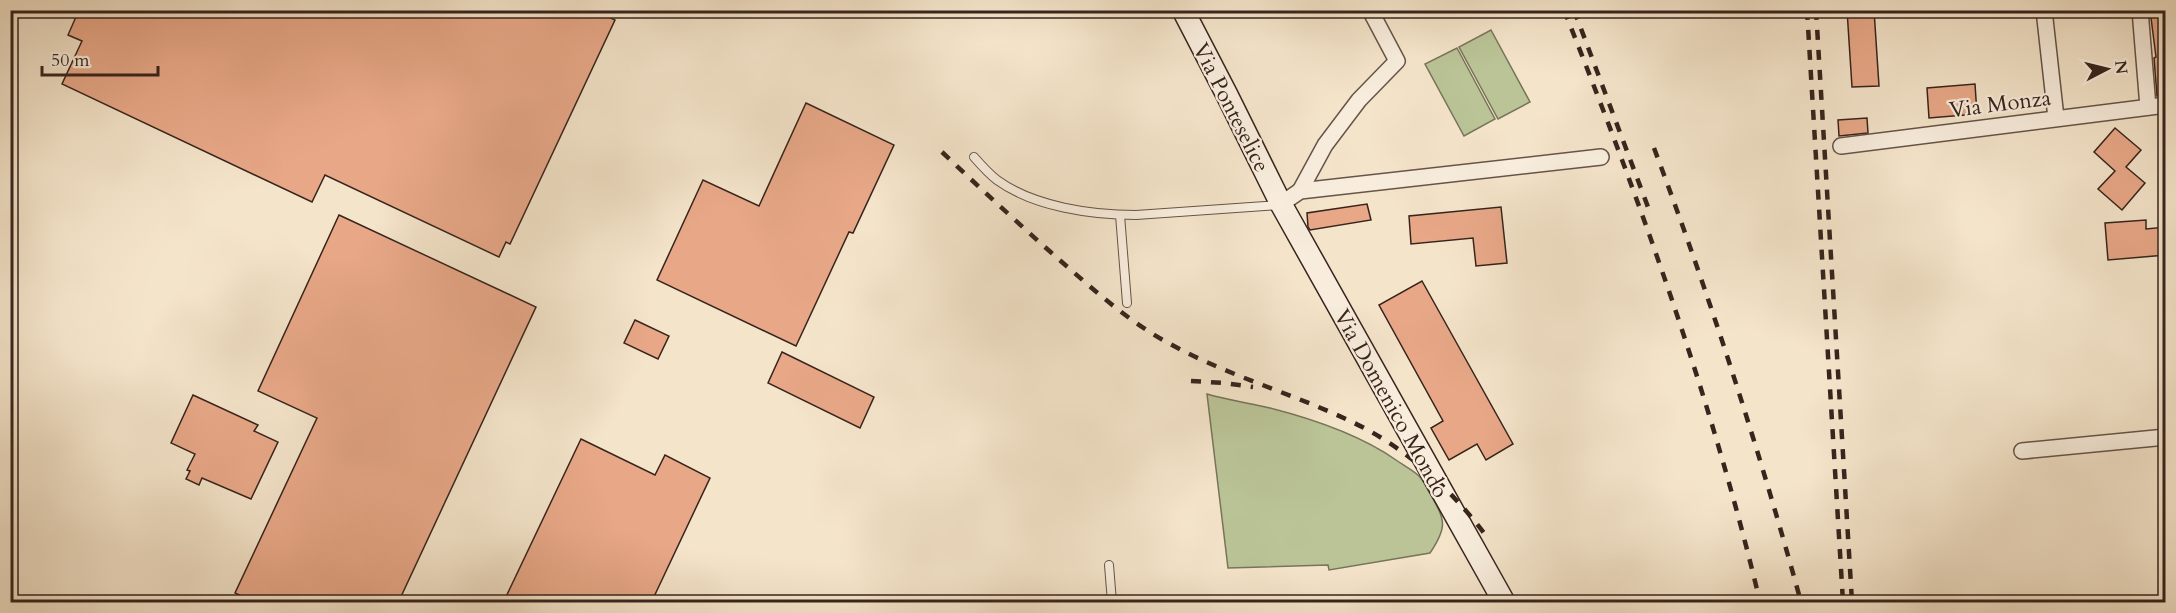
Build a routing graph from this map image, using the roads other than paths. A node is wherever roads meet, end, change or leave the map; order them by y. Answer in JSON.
{"nodes":[{"id":1,"x":1183,"y":10,"type":"edge"},
{"id":2,"x":1370,"y":10,"type":"edge"},
{"id":3,"x":2044,"y":10,"type":"edge"},
{"id":4,"x":2139,"y":10,"type":"edge"},
{"id":5,"x":2166,"y":105,"type":"edge"},
{"id":6,"x":2148,"y":107,"type":"junction"},
{"id":7,"x":2056,"y":118,"type":"junction"},
{"id":8,"x":1841,"y":146,"type":"dead end"},
{"id":9,"x":974,"y":157,"type":"dead end"},
{"id":10,"x":1601,"y":157,"type":"dead end"},
{"id":11,"x":1300,"y":191,"type":"junction"},
{"id":12,"x":1281,"y":204,"type":"junction"},
{"id":13,"x":1120,"y":215,"type":"junction"},
{"id":14,"x":1127,"y":303,"type":"dead end"},
{"id":15,"x":2166,"y":437,"type":"edge"},
{"id":16,"x":2022,"y":451,"type":"dead end"},
{"id":17,"x":1109,"y":565,"type":"dead end"},
{"id":18,"x":1112,"y":603,"type":"edge"},
{"id":19,"x":1504,"y":603,"type":"edge"}],
"edges":[{"from":1,"to":12,"type":"street","name":"Via Ponteselice"},
{"from":2,"to":11,"type":"street"},
{"from":3,"to":7,"type":"street"},
{"from":4,"to":6,"type":"street"},
{"from":5,"to":6,"type":"street","name":"Via Monza"},
{"from":6,"to":7,"type":"street","name":"Via Monza"},
{"from":7,"to":8,"type":"street","name":"Via Monza"},
{"from":9,"to":13,"type":"lane"},
{"from":10,"to":11,"type":"street"},
{"from":11,"to":12,"type":"street"},
{"from":12,"to":13,"type":"lane"},
{"from":12,"to":19,"type":"street","name":"Via Domenico Mondo"},
{"from":13,"to":14,"type":"lane"},
{"from":15,"to":16,"type":"street"},
{"from":17,"to":18,"type":"lane"}]}
